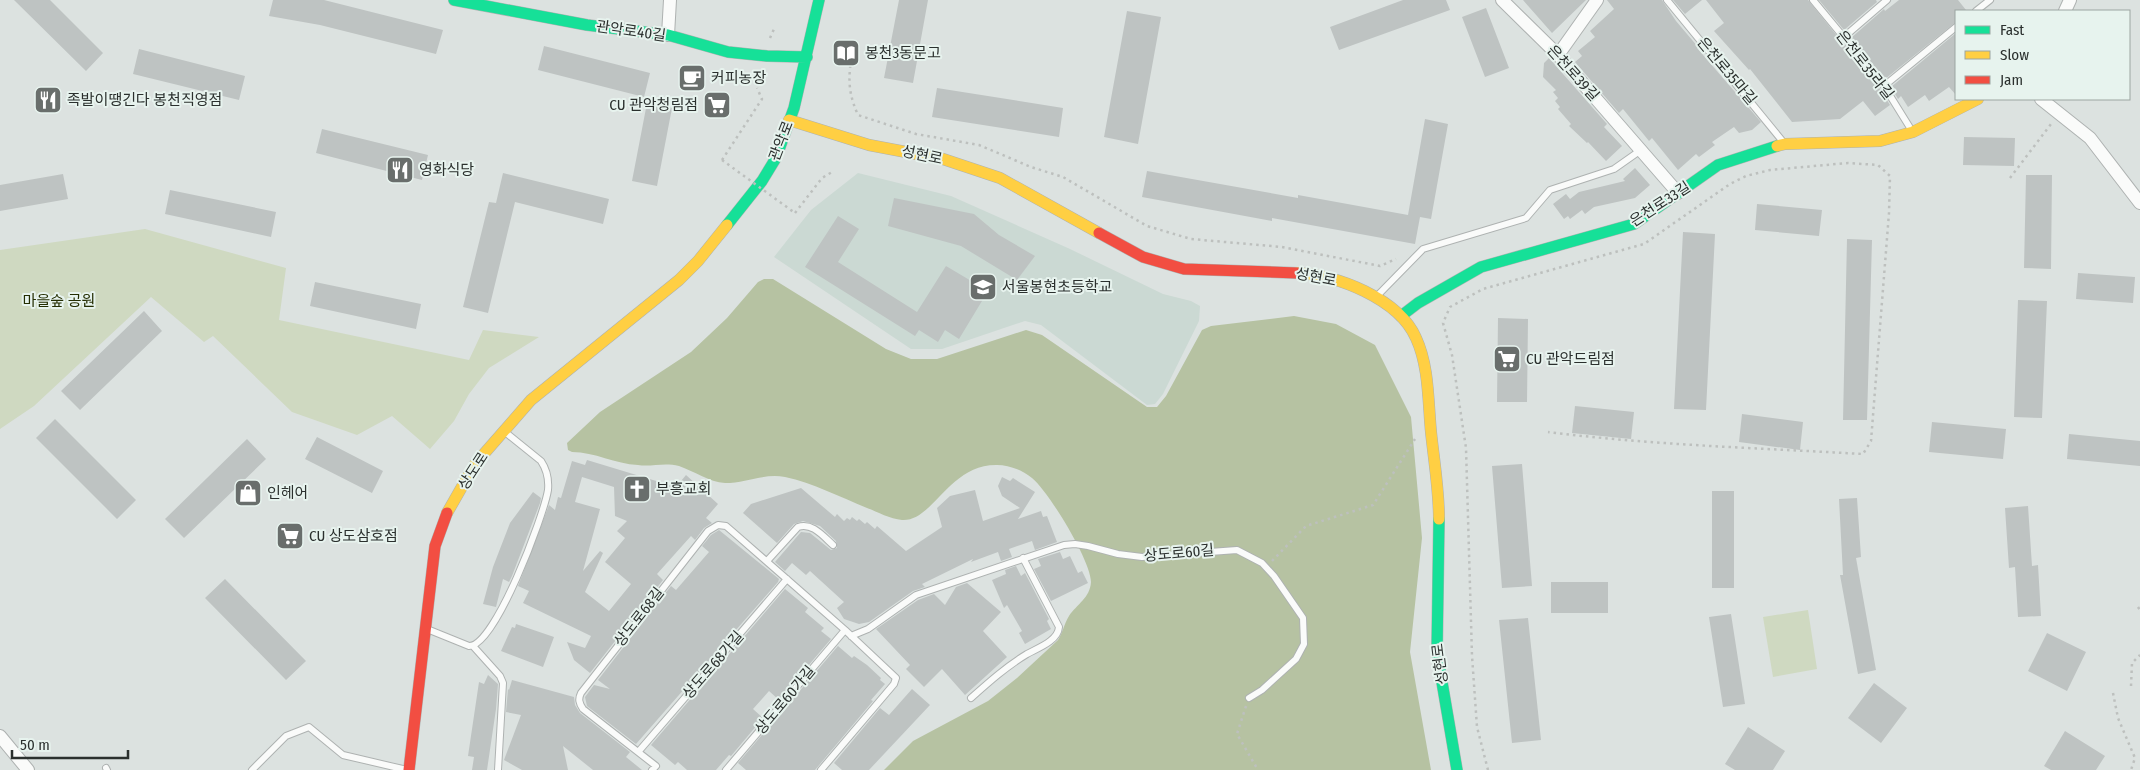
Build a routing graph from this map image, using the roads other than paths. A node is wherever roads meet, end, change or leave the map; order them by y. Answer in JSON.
{"nodes":[{"id":1,"x":454,"y":0,"type":"edge"},
{"id":2,"x":670,"y":0,"type":"edge"},
{"id":3,"x":819,"y":0,"type":"edge"},
{"id":4,"x":1502,"y":0,"type":"edge"},
{"id":5,"x":1597,"y":0,"type":"edge"},
{"id":6,"x":1668,"y":0,"type":"edge"},
{"id":7,"x":1813,"y":0,"type":"edge"},
{"id":8,"x":1887,"y":0,"type":"edge"},
{"id":9,"x":1990,"y":0,"type":"edge"},
{"id":10,"x":1977,"y":10,"type":"edge"},
{"id":11,"x":1955,"y":28,"type":"edge"},
{"id":12,"x":668,"y":35,"type":"junction"},
{"id":13,"x":1844,"y":37,"type":"junction"},
{"id":14,"x":1558,"y":55,"type":"junction"},
{"id":15,"x":807,"y":57,"type":"junction"},
{"id":16,"x":1884,"y":86,"type":"junction"},
{"id":17,"x":1976,"y":100,"type":"edge"},
{"id":18,"x":2042,"y":100,"type":"edge"},
{"id":19,"x":789,"y":120,"type":"junction"},
{"id":20,"x":1913,"y":132,"type":"junction"},
{"id":21,"x":1785,"y":144,"type":"junction"},
{"id":22,"x":1641,"y":150,"type":"junction"},
{"id":23,"x":1678,"y":193,"type":"junction"},
{"id":24,"x":2140,"y":204,"type":"edge"},
{"id":25,"x":698,"y":260,"type":"joint"},
{"id":26,"x":1376,"y":296,"type":"junction"},
{"id":27,"x":1401,"y":316,"type":"junction"},
{"id":28,"x":503,"y":430,"type":"junction"},
{"id":29,"x":833,"y":546,"type":"dead end"},
{"id":30,"x":1023,"y":558,"type":"junction"},
{"id":31,"x":767,"y":560,"type":"junction"},
{"id":32,"x":787,"y":579,"type":"junction"},
{"id":33,"x":426,"y":628,"type":"junction"},
{"id":34,"x":845,"y":630,"type":"junction"},
{"id":35,"x":851,"y":636,"type":"junction"},
{"id":36,"x":473,"y":646,"type":"junction"},
{"id":37,"x":971,"y":698,"type":"dead end"},
{"id":38,"x":1249,"y":698,"type":"road end"},
{"id":39,"x":0,"y":736,"type":"edge"},
{"id":40,"x":639,"y":751,"type":"junction"},
{"id":41,"x":656,"y":769,"type":"edge"},
{"id":42,"x":28,"y":770,"type":"edge"},
{"id":43,"x":252,"y":770,"type":"edge"},
{"id":44,"x":409,"y":770,"type":"edge"},
{"id":45,"x":498,"y":770,"type":"edge"},
{"id":46,"x":726,"y":770,"type":"edge"},
{"id":47,"x":821,"y":770,"type":"edge"},
{"id":48,"x":1457,"y":770,"type":"edge"}],
"edges":[{"from":1,"to":12,"type":"street","name":"관악로40길"},
{"from":2,"to":12,"type":"street"},
{"from":3,"to":15,"type":"street","name":"관악로"},
{"from":4,"to":14,"type":"street","name":"은천로39길"},
{"from":5,"to":14,"type":"street"},
{"from":6,"to":21,"type":"lane","name":"은천로35마길"},
{"from":7,"to":13,"type":"lane","name":"은천로35라길"},
{"from":8,"to":13,"type":"lane"},
{"from":9,"to":10,"type":"lane"},
{"from":11,"to":16,"type":"lane"},
{"from":12,"to":15,"type":"street","name":"관악로40길"},
{"from":13,"to":16,"type":"lane","name":"은천로35라길"},
{"from":14,"to":22,"type":"street","name":"은천로39길"},
{"from":15,"to":19,"type":"street","name":"관악로"},
{"from":16,"to":20,"type":"lane","name":"은천로35라길"},
{"from":17,"to":20,"type":"street"},
{"from":18,"to":24,"type":"street"},
{"from":19,"to":25,"type":"street","name":"관악로"},
{"from":19,"to":26,"type":"street","name":"성현로"},
{"from":20,"to":21,"type":"street","name":"은천로33길"},
{"from":21,"to":23,"type":"street","name":"은천로33길"},
{"from":22,"to":23,"type":"street","name":"은천로39길"},
{"from":22,"to":26,"type":"lane"},
{"from":23,"to":27,"type":"street","name":"은천로33길"},
{"from":25,"to":28,"type":"street","name":"상도로"},
{"from":26,"to":27,"type":"street","name":"성현로"},
{"from":27,"to":48,"type":"street","name":"성현로"},
{"from":28,"to":33,"type":"street","name":"상도로"},
{"from":28,"to":36,"type":"lane"},
{"from":29,"to":31,"type":"lane"},
{"from":30,"to":35,"type":"lane","name":"상도로60길"},
{"from":30,"to":37,"type":"lane"},
{"from":30,"to":38,"type":"lane","name":"상도로60길"},
{"from":31,"to":32,"type":"lane","name":"상도로68길"},
{"from":31,"to":40,"type":"lane","name":"상도로68길"},
{"from":32,"to":34,"type":"lane"},
{"from":32,"to":40,"type":"lane","name":"상도로68가길"},
{"from":33,"to":36,"type":"lane"},
{"from":33,"to":44,"type":"street","name":"상도로"},
{"from":34,"to":35,"type":"lane"},
{"from":34,"to":46,"type":"lane","name":"상도로60가길"},
{"from":35,"to":47,"type":"lane"},
{"from":36,"to":45,"type":"lane"},
{"from":39,"to":42,"type":"street"},
{"from":40,"to":41,"type":"lane","name":"상도로68길"},
{"from":43,"to":44,"type":"lane"}]}
